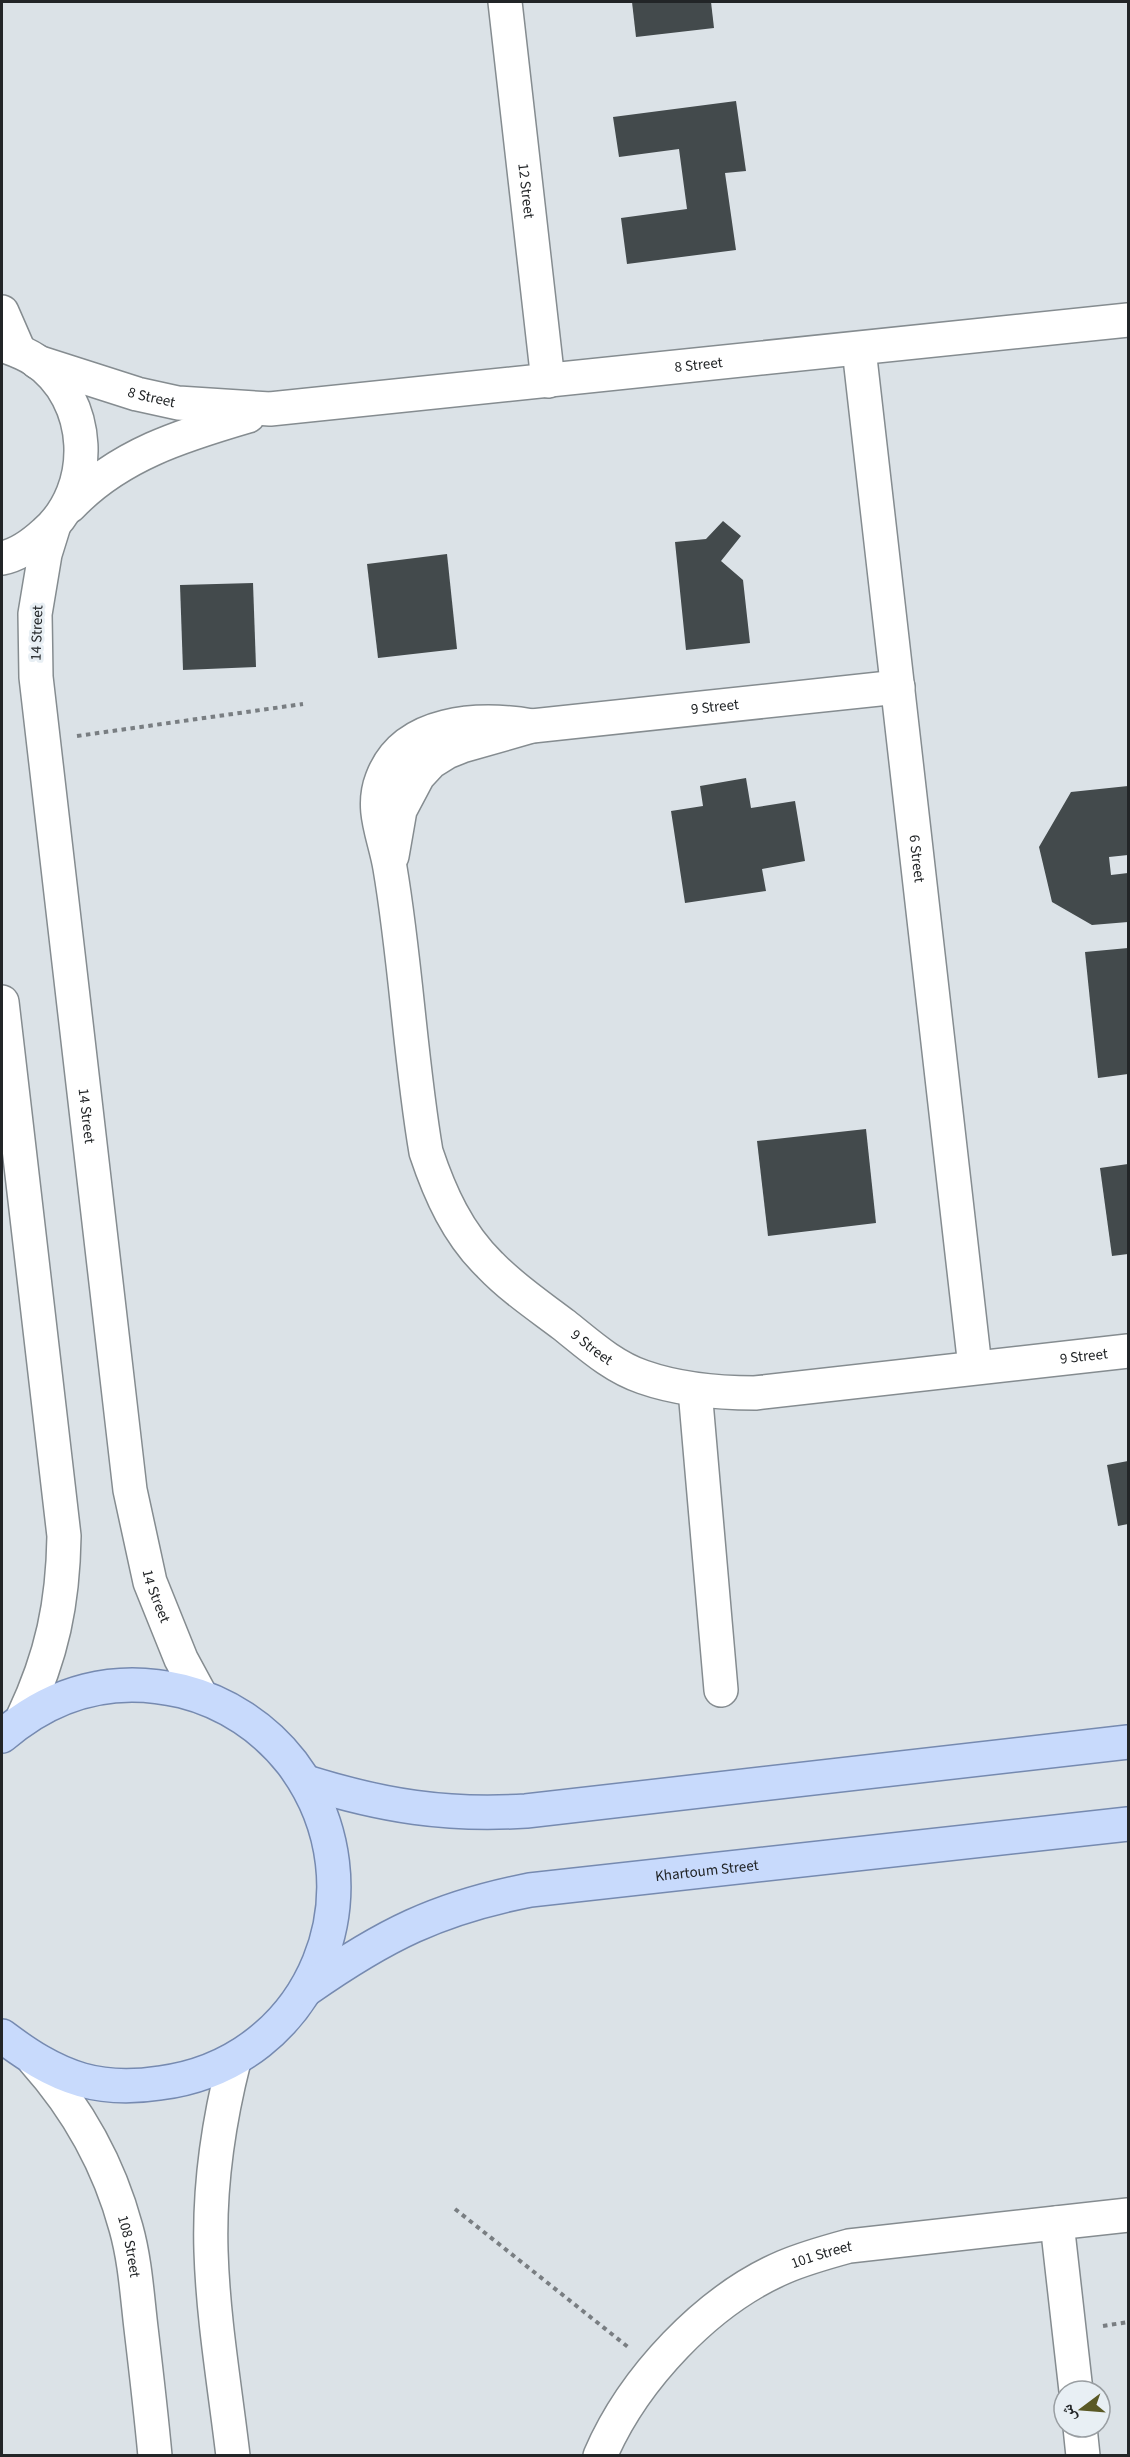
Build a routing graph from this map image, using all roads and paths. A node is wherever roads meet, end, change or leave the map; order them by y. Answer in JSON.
{"nodes":[{"id":1,"x":505,"y":2,"type":"edge"},
{"id":2,"x":2,"y":312,"type":"edge"},
{"id":3,"x":1128,"y":320,"type":"edge"},
{"id":4,"x":859,"y":349,"type":"junction"},
{"id":5,"x":19,"y":353,"type":"edge"},
{"id":6,"x":548,"y":381,"type":"junction"},
{"id":7,"x":270,"y":409,"type":"junction"},
{"id":8,"x":60,"y":518,"type":"junction"},
{"id":9,"x":2,"y":558,"type":"edge"},
{"id":10,"x":898,"y":687,"type":"junction"},
{"id":11,"x":303,"y":705,"type":"dead end"},
{"id":12,"x":44,"y":741,"type":"junction"},
{"id":13,"x":2,"y":1002,"type":"edge"},
{"id":14,"x":1128,"y":1351,"type":"edge"},
{"id":15,"x":975,"y":1367,"type":"junction"},
{"id":16,"x":695,"y":1390,"type":"junction"},
{"id":17,"x":722,"y":1690,"type":"dead end"},
{"id":18,"x":201,"y":1696,"type":"junction"},
{"id":19,"x":12,"y":1726,"type":"edge"},
{"id":20,"x":1128,"y":1742,"type":"edge"},
{"id":21,"x":306,"y":1782,"type":"junction"},
{"id":22,"x":1128,"y":1824,"type":"edge"},
{"id":23,"x":307,"y":1989,"type":"junction"},
{"id":24,"x":2,"y":2036,"type":"edge"},
{"id":25,"x":34,"y":2060,"type":"junction"},
{"id":26,"x":234,"y":2061,"type":"junction"},
{"id":27,"x":455,"y":2209,"type":"dead end"},
{"id":28,"x":1128,"y":2215,"type":"edge"},
{"id":29,"x":1058,"y":2223,"type":"junction"},
{"id":30,"x":654,"y":2368,"type":"junction"},
{"id":31,"x":1075,"y":2379,"type":"edge"},
{"id":32,"x":1081,"y":2439,"type":"edge"},
{"id":33,"x":155,"y":2456,"type":"edge"},
{"id":34,"x":233,"y":2456,"type":"edge"},
{"id":35,"x":600,"y":2456,"type":"edge"},
{"id":36,"x":1083,"y":2456,"type":"edge"}],
"edges":[{"from":1,"to":6,"type":"street","name":"12 Street"},
{"from":2,"to":5,"type":"street"},
{"from":3,"to":4,"type":"street","name":"8 Street"},
{"from":4,"to":6,"type":"street","name":"8 Street"},
{"from":4,"to":10,"type":"street","name":"6 Street"},
{"from":5,"to":7,"type":"street","name":"8 Street"},
{"from":5,"to":8,"type":"street","name":"14 Street"},
{"from":6,"to":7,"type":"street","name":"8 Street"},
{"from":7,"to":8,"type":"street","name":"8 Street"},
{"from":8,"to":9,"type":"street","name":"8 Street"},
{"from":8,"to":12,"type":"street","name":"14 Street"},
{"from":10,"to":15,"type":"street","name":"6 Street"},
{"from":10,"to":16,"type":"street","name":"9 Street"},
{"from":11,"to":12,"type":"path"},
{"from":12,"to":18,"type":"street","name":"14 Street"},
{"from":13,"to":19,"type":"street"},
{"from":14,"to":15,"type":"street","name":"9 Street"},
{"from":15,"to":16,"type":"street","name":"9 Street"},
{"from":16,"to":17,"type":"street"},
{"from":18,"to":19,"type":"main road"},
{"from":18,"to":21,"type":"main road"},
{"from":20,"to":21,"type":"main road"},
{"from":21,"to":23,"type":"main road"},
{"from":22,"to":23,"type":"main road","name":"Khartoum Street"},
{"from":23,"to":26,"type":"main road"},
{"from":24,"to":25,"type":"main road"},
{"from":25,"to":26,"type":"main road"},
{"from":25,"to":33,"type":"street","name":"108 Street"},
{"from":26,"to":34,"type":"street"},
{"from":27,"to":30,"type":"path"},
{"from":28,"to":29,"type":"street","name":"101 Street"},
{"from":29,"to":30,"type":"street","name":"101 Street"},
{"from":29,"to":31,"type":"street"},
{"from":30,"to":35,"type":"street","name":"101 Street"},
{"from":32,"to":36,"type":"street"}]}
